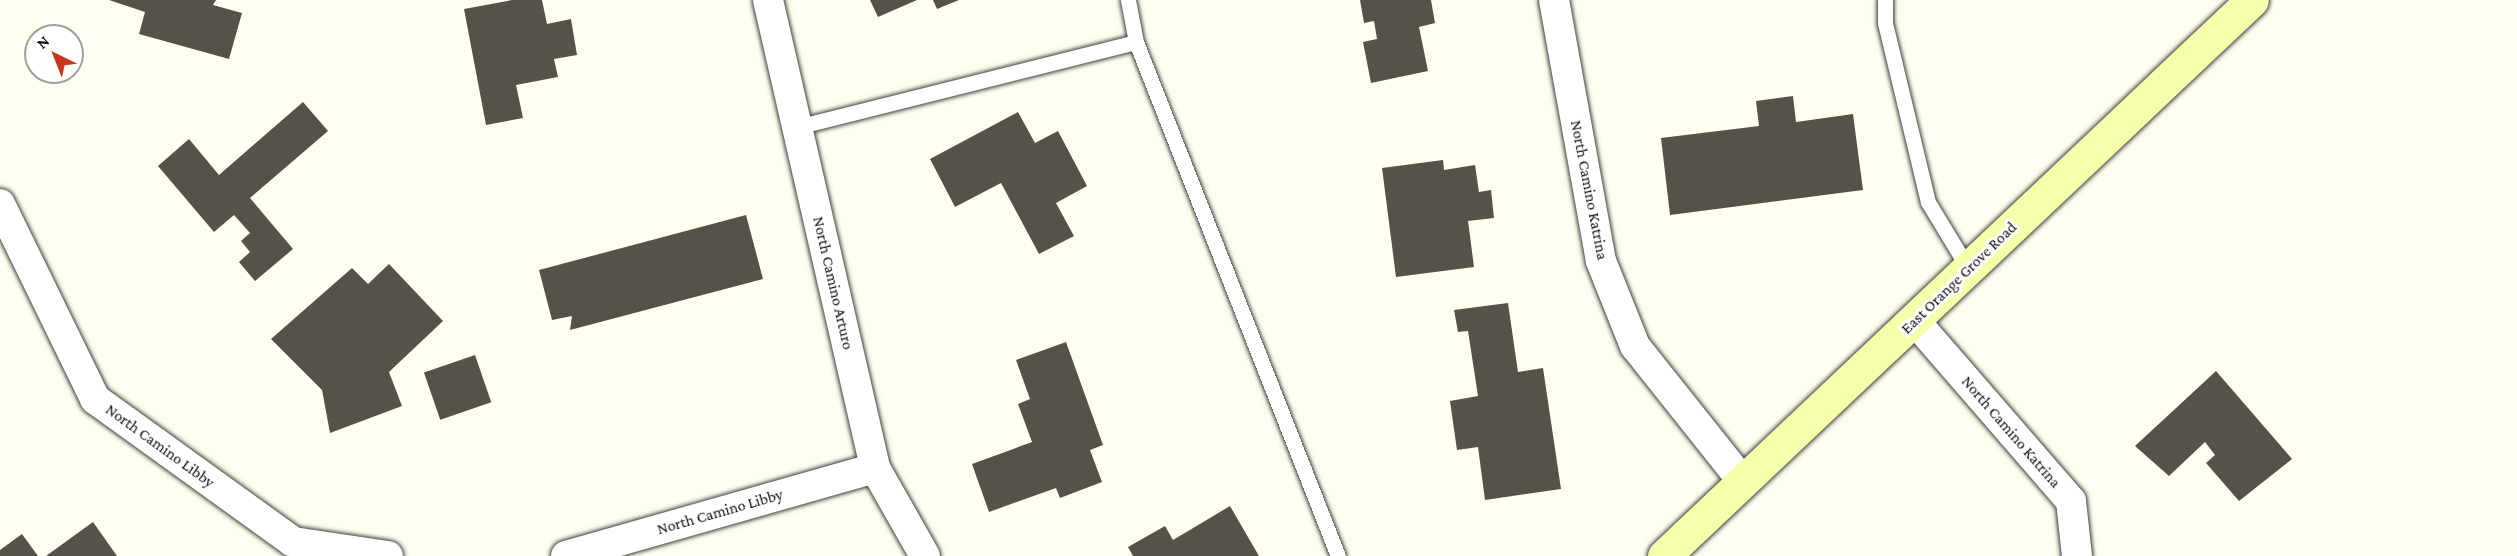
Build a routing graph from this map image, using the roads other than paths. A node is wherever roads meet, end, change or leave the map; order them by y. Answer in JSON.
{"nodes":[{"id":1,"x":768,"y":0,"type":"edge"},
{"id":2,"x":1128,"y":0,"type":"edge"},
{"id":3,"x":1554,"y":0,"type":"edge"},
{"id":4,"x":1885,"y":0,"type":"edge"},
{"id":5,"x":2252,"y":0,"type":"edge"},
{"id":6,"x":1136,"y":42,"type":"junction"},
{"id":7,"x":797,"y":127,"type":"junction"},
{"id":8,"x":0,"y":204,"type":"edge"},
{"id":9,"x":1968,"y":268,"type":"junction"},
{"id":10,"x":1915,"y":321,"type":"junction"},
{"id":11,"x":875,"y":468,"type":"junction"},
{"id":12,"x":1743,"y":482,"type":"junction"},
{"id":13,"x":388,"y":556,"type":"edge"},
{"id":14,"x":566,"y":556,"type":"edge"},
{"id":15,"x":925,"y":556,"type":"edge"},
{"id":16,"x":1338,"y":556,"type":"edge"},
{"id":17,"x":1664,"y":556,"type":"edge"},
{"id":18,"x":2077,"y":556,"type":"edge"}],
"edges":[{"from":1,"to":7,"type":"street","name":"North Camino Arturo"},
{"from":2,"to":6,"type":"lane"},
{"from":3,"to":12,"type":"street","name":"North Camino Katrina"},
{"from":4,"to":9,"type":"lane"},
{"from":5,"to":9,"type":"main road","name":"East Orange Grove Road"},
{"from":6,"to":7,"type":"lane"},
{"from":6,"to":16,"type":"lane"},
{"from":7,"to":11,"type":"street","name":"North Camino Arturo"},
{"from":8,"to":13,"type":"street","name":"North Camino Libby"},
{"from":9,"to":10,"type":"main road","name":"East Orange Grove Road"},
{"from":10,"to":12,"type":"main road","name":"East Orange Grove Road"},
{"from":10,"to":18,"type":"street","name":"North Camino Katrina"},
{"from":11,"to":14,"type":"street","name":"North Camino Libby"},
{"from":11,"to":15,"type":"street","name":"North Camino Arturo"},
{"from":12,"to":17,"type":"main road","name":"East Orange Grove Road"}]}
